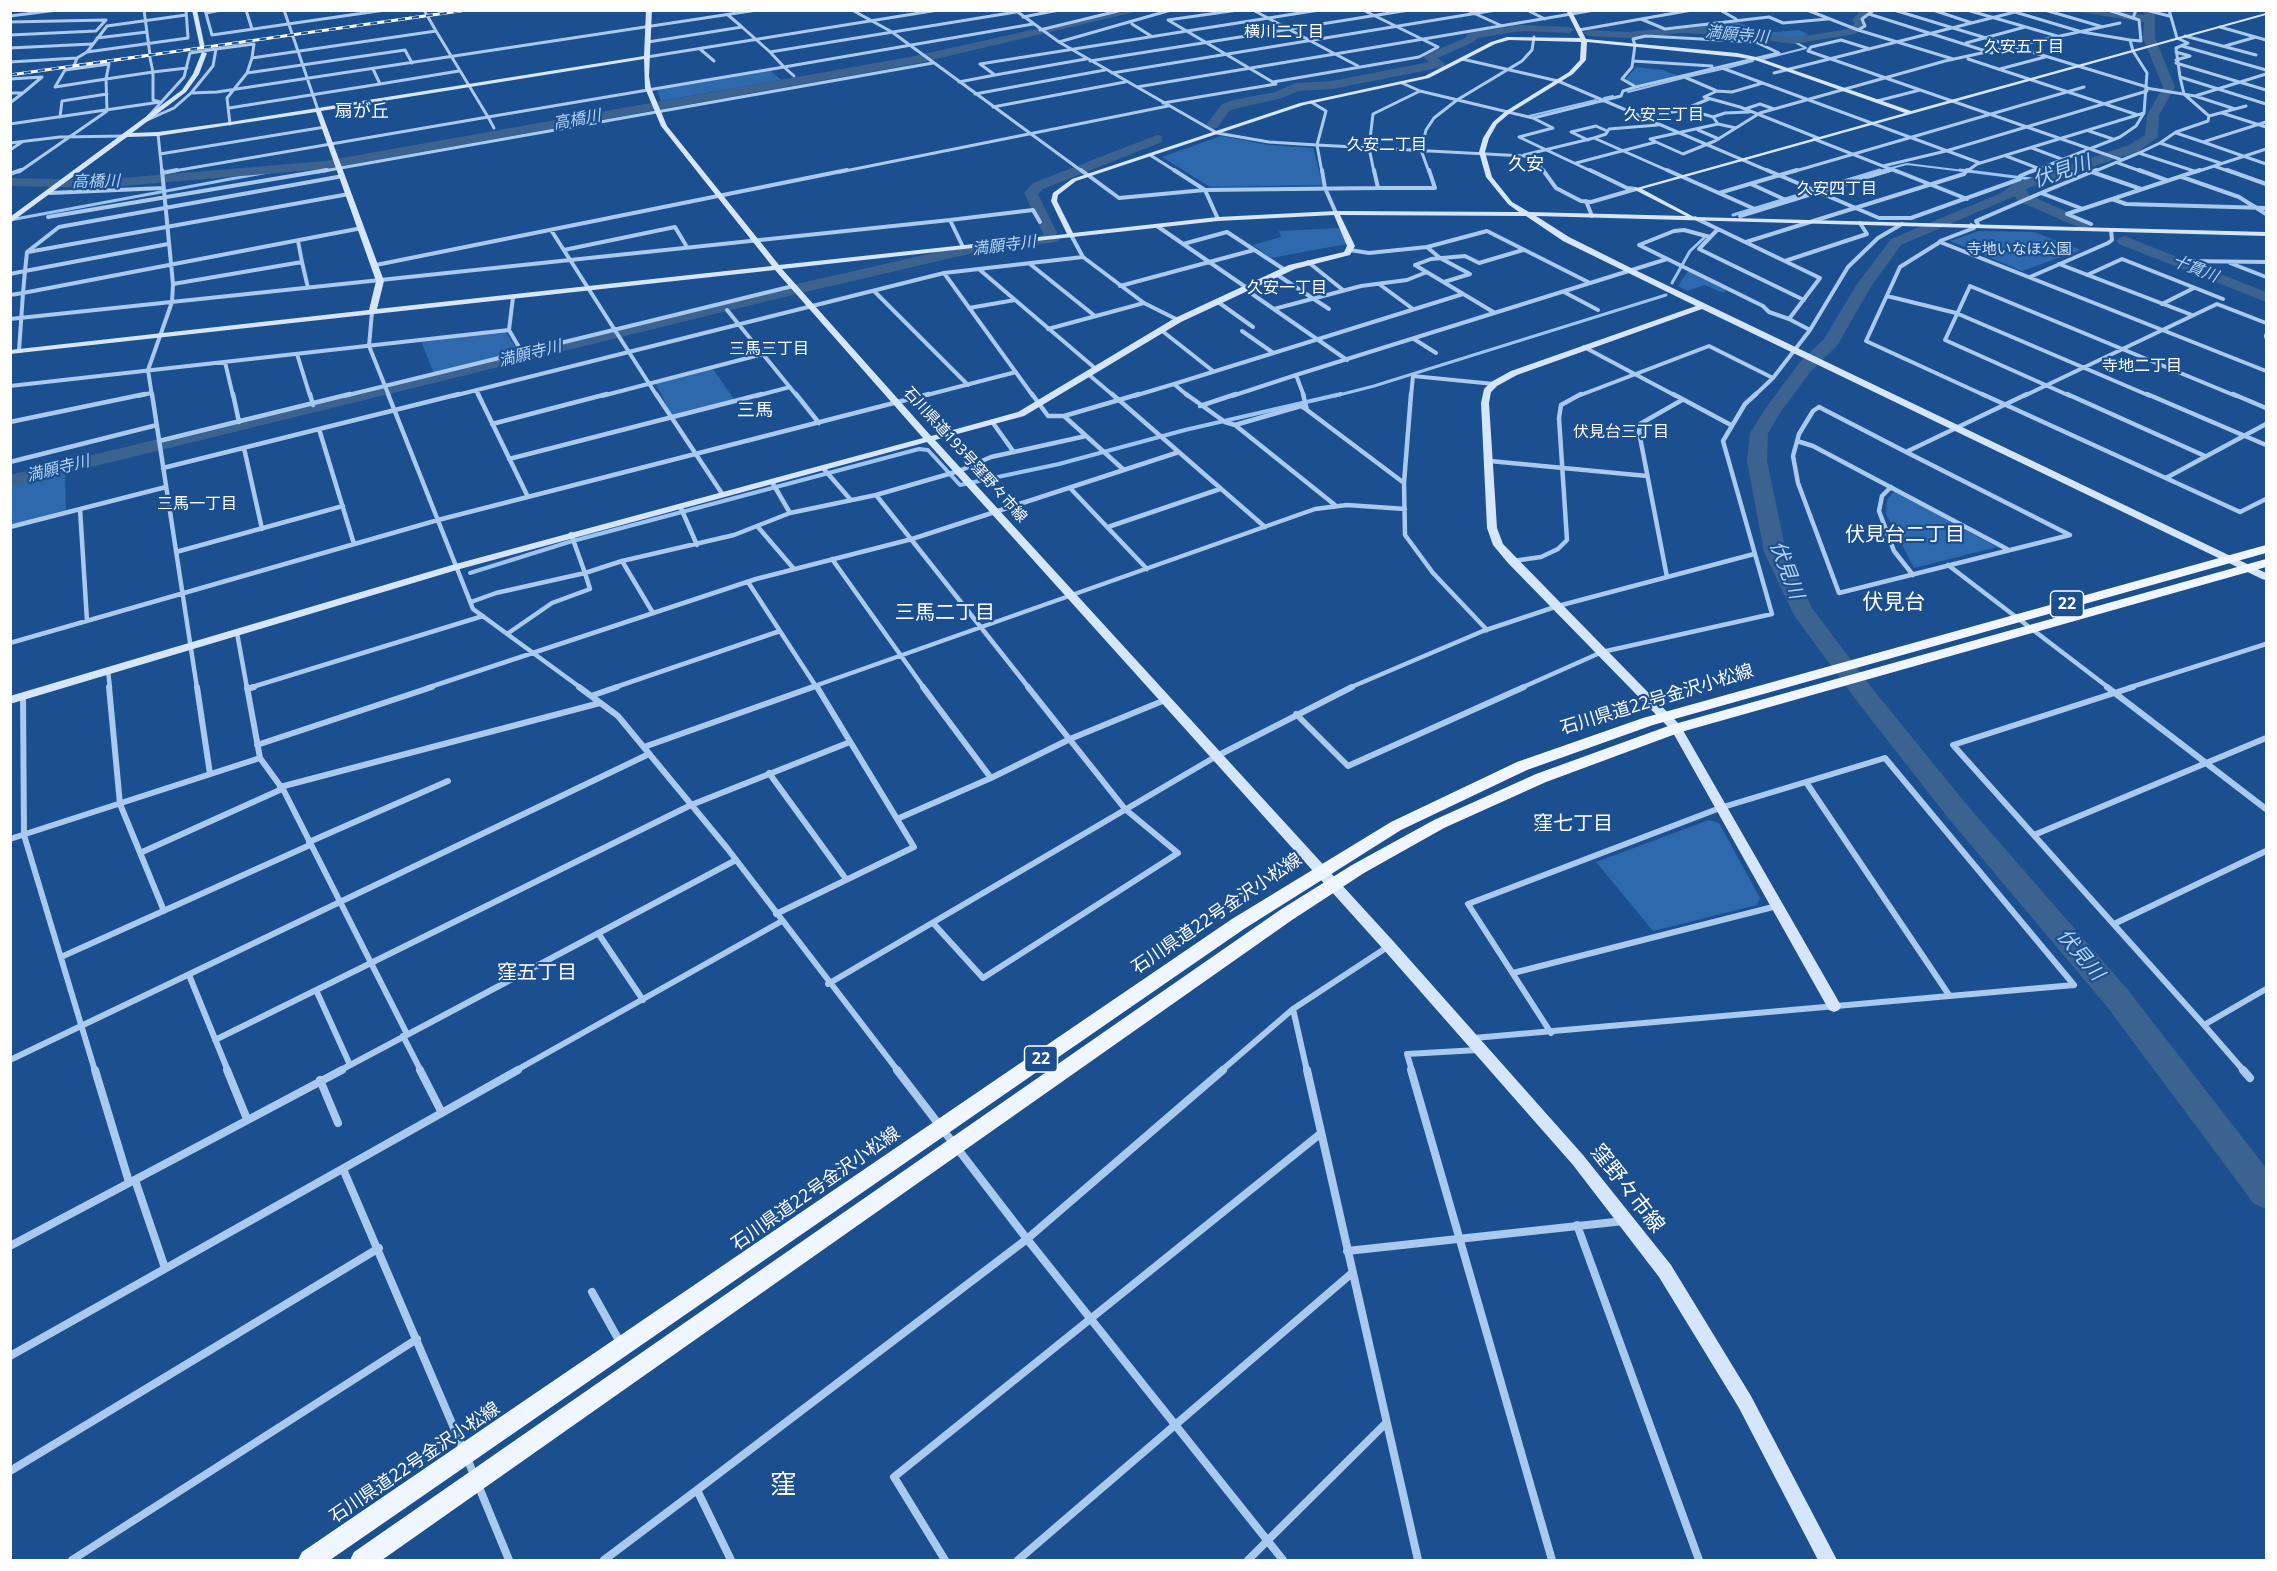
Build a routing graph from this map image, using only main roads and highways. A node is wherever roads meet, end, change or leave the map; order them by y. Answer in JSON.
{"nodes":[{"id":1,"x":2266,"y":549,"type":"edge"},
{"id":2,"x":2266,"y":563,"type":"edge"},
{"id":3,"x":1834,"y":676,"type":"junction"},
{"id":4,"x":1670,"y":722,"type":"junction"},
{"id":5,"x":310,"y":1560,"type":"edge"},
{"id":6,"x":362,"y":1560,"type":"edge"}],
"edges":[{"from":1,"to":3,"type":"main road","name":"石川県道22号金沢小松線","number":"22"},
{"from":2,"to":3,"type":"main road","name":"石川県道22号金沢小松線","number":"22"},
{"from":3,"to":4,"type":"main road","name":"石川県道22号金沢小松線","number":"22"},
{"from":4,"to":5,"type":"main road","name":"石川県道22号金沢小松線","number":"22"},
{"from":4,"to":6,"type":"main road","name":"石川県道22号金沢小松線","number":"22"}]}
